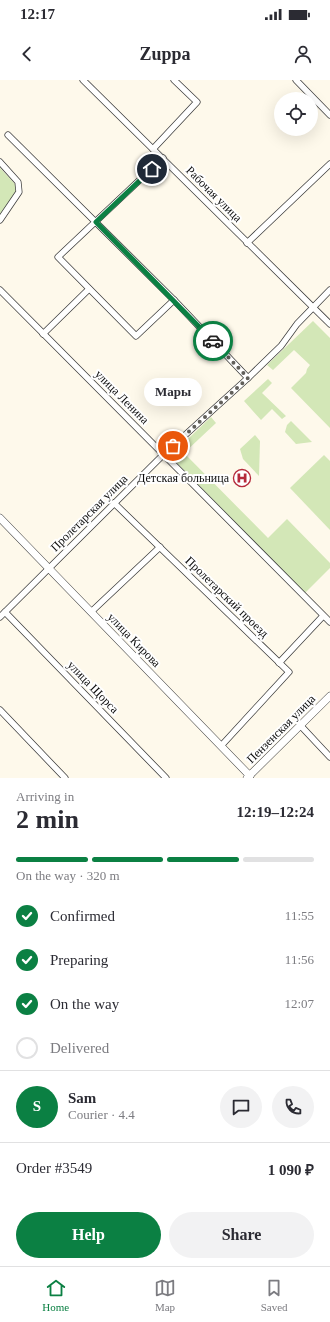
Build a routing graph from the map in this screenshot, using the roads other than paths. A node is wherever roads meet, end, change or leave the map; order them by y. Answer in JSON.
{"nodes":[{"id":1,"x":83,"y":80,"type":"edge"},
{"id":2,"x":174,"y":80,"type":"edge"},
{"id":3,"x":296,"y":80,"type":"edge"},
{"id":4,"x":330,"y":115,"type":"edge"},
{"id":5,"x":8,"y":135,"type":"dead end"},
{"id":6,"x":153,"y":149,"type":"junction"},
{"id":7,"x":163,"y":158,"type":"junction"},
{"id":8,"x":0,"y":162,"type":"edge"},
{"id":9,"x":330,"y":164,"type":"edge"},
{"id":10,"x":0,"y":220,"type":"edge"},
{"id":11,"x":96,"y":222,"type":"junction"},
{"id":12,"x":247,"y":243,"type":"junction"},
{"id":13,"x":89,"y":289,"type":"junction"},
{"id":14,"x":0,"y":290,"type":"edge"},
{"id":15,"x":330,"y":290,"type":"edge"},
{"id":16,"x":174,"y":300,"type":"junction"},
{"id":17,"x":314,"y":307,"type":"junction"},
{"id":18,"x":330,"y":324,"type":"edge"},
{"id":19,"x":43,"y":334,"type":"junction"},
{"id":20,"x":248,"y":378,"type":"junction"},
{"id":21,"x":163,"y":455,"type":"junction"},
{"id":22,"x":114,"y":503,"type":"junction"},
{"id":23,"x":0,"y":518,"type":"edge"},
{"id":24,"x":160,"y":547,"type":"junction"},
{"id":25,"x":49,"y":568,"type":"junction"},
{"id":26,"x":5,"y":612,"type":"junction"},
{"id":27,"x":91,"y":612,"type":"junction"},
{"id":28,"x":323,"y":616,"type":"junction"},
{"id":29,"x":0,"y":617,"type":"edge"},
{"id":30,"x":330,"y":622,"type":"edge"},
{"id":31,"x":279,"y":663,"type":"junction"},
{"id":32,"x":330,"y":696,"type":"edge"},
{"id":33,"x":0,"y":710,"type":"edge"},
{"id":34,"x":300,"y":726,"type":"junction"},
{"id":35,"x":221,"y":746,"type":"junction"},
{"id":36,"x":330,"y":757,"type":"edge"},
{"id":37,"x":249,"y":777,"type":"edge"},
{"id":38,"x":65,"y":778,"type":"edge"},
{"id":39,"x":166,"y":778,"type":"edge"}],
"edges":[{"from":1,"to":6,"type":"street","name":"Рабочая улица"},
{"from":2,"to":6,"type":"street"},
{"from":3,"to":4,"type":"street"},
{"from":5,"to":11,"type":"street"},
{"from":6,"to":7,"type":"street","name":"Рабочая улица"},
{"from":7,"to":11,"type":"street"},
{"from":7,"to":12,"type":"street","name":"Рабочая улица"},
{"from":8,"to":10,"type":"street"},
{"from":9,"to":12,"type":"street"},
{"from":11,"to":13,"type":"street"},
{"from":11,"to":16,"type":"street"},
{"from":12,"to":17,"type":"street","name":"Рабочая улица"},
{"from":13,"to":16,"type":"street"},
{"from":13,"to":19,"type":"street"},
{"from":14,"to":19,"type":"street","name":"улица Ленина"},
{"from":15,"to":17,"type":"street","name":"Пролетарская улица"},
{"from":16,"to":20,"type":"street"},
{"from":17,"to":18,"type":"street","name":"Рабочая улица"},
{"from":17,"to":20,"type":"street","name":"Пролетарская улица"},
{"from":19,"to":21,"type":"street","name":"улица Ленина"},
{"from":20,"to":21,"type":"street","name":"Пролетарская улица"},
{"from":21,"to":22,"type":"street","name":"Пролетарская улица"},
{"from":21,"to":28,"type":"street","name":"улица Ленина"},
{"from":22,"to":24,"type":"street","name":"Пролетарский проезд"},
{"from":22,"to":25,"type":"street","name":"Пролетарская улица"},
{"from":23,"to":25,"type":"street","name":"улица Кирова"},
{"from":24,"to":27,"type":"street"},
{"from":24,"to":31,"type":"street","name":"Пролетарский проезд"},
{"from":25,"to":26,"type":"street","name":"Пролетарская улица"},
{"from":25,"to":27,"type":"street","name":"улица Кирова"},
{"from":26,"to":29,"type":"street","name":"Пролетарская улица"},
{"from":26,"to":39,"type":"street","name":"улица Щорса"},
{"from":27,"to":35,"type":"street","name":"улица Кирова"},
{"from":28,"to":30,"type":"street","name":"улица Ленина"},
{"from":28,"to":31,"type":"street"},
{"from":31,"to":35,"type":"street","name":"Пролетарский проезд"},
{"from":32,"to":34,"type":"street","name":"Пензенская улица"},
{"from":33,"to":38,"type":"street"},
{"from":34,"to":36,"type":"street"},
{"from":34,"to":37,"type":"street","name":"Пензенская улица"},
{"from":35,"to":37,"type":"street","name":"улица Кирова"}]}
